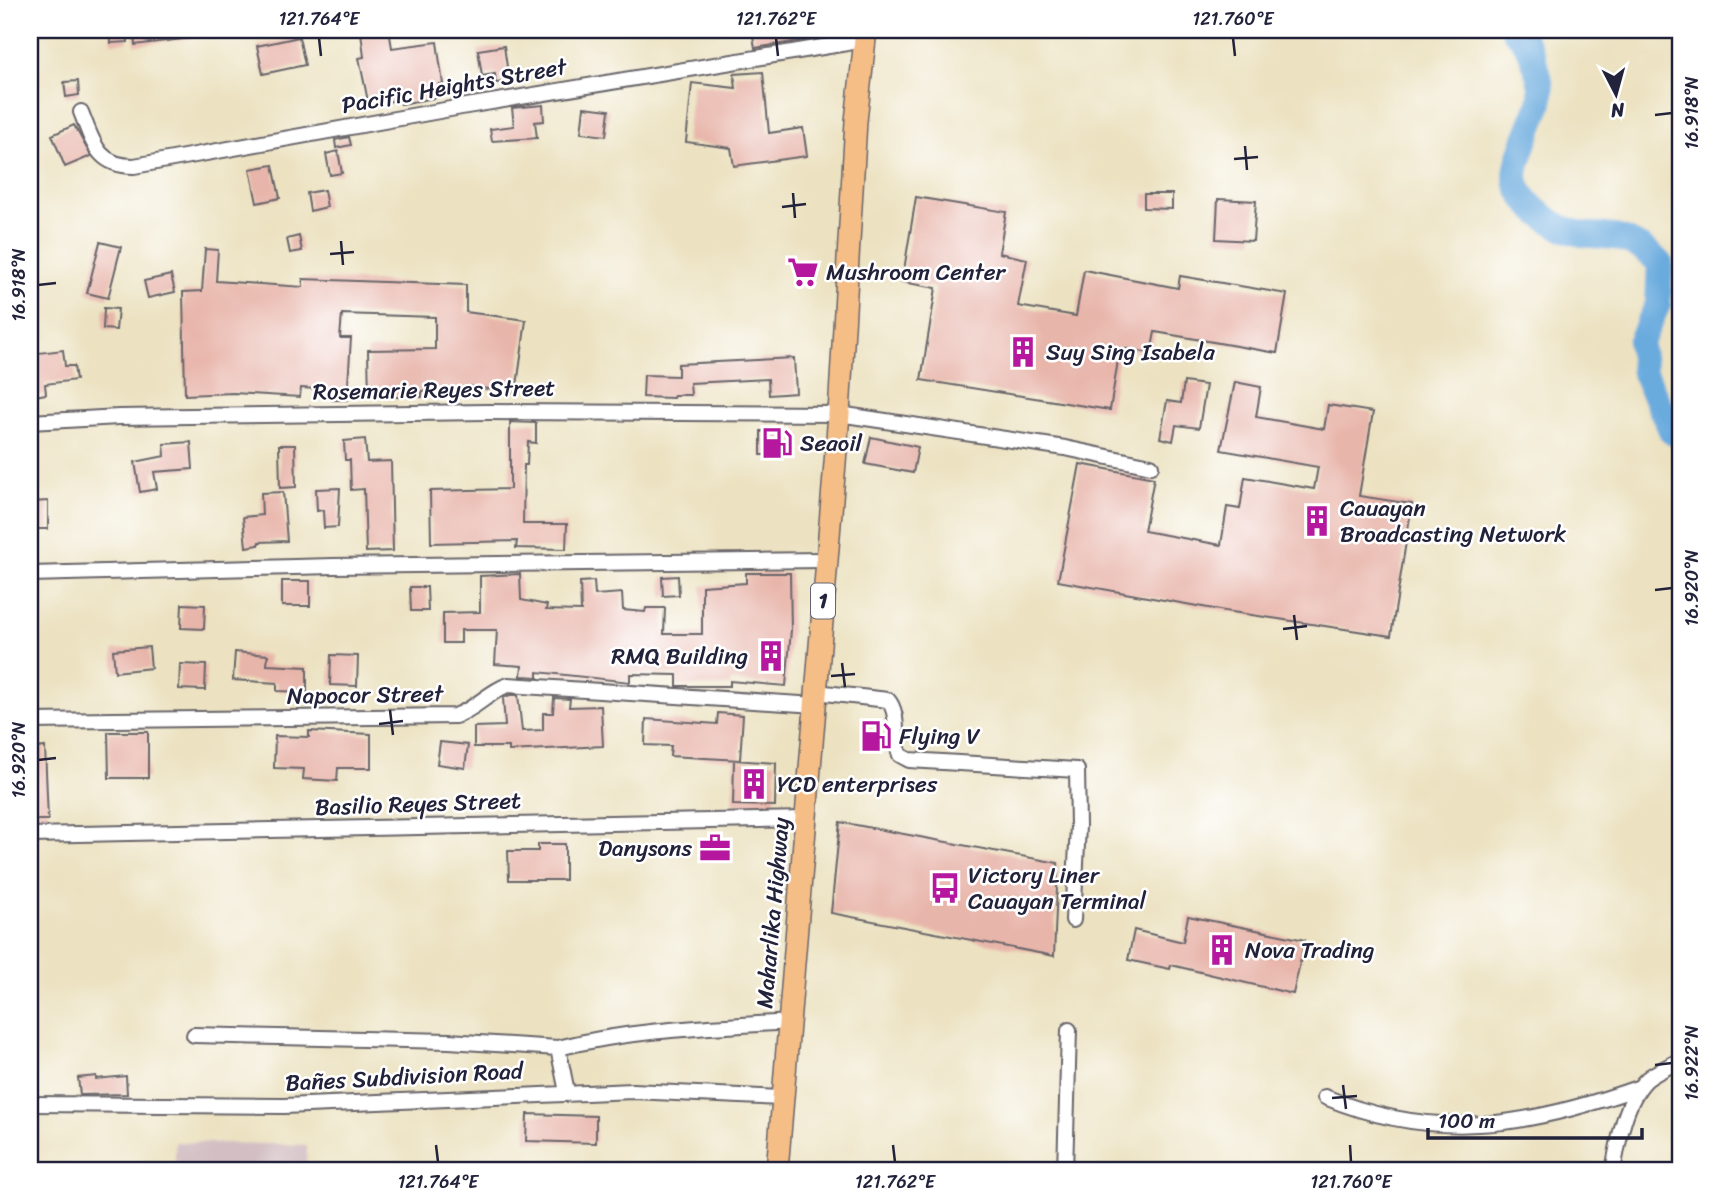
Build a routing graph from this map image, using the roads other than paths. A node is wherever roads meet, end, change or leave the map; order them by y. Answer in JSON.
{"nodes":[{"id":1,"x":865,"y":35,"type":"edge"},
{"id":2,"x":81,"y":113,"type":"dead end"},
{"id":3,"x":839,"y":414,"type":"junction"},
{"id":4,"x":30,"y":422,"type":"edge"},
{"id":5,"x":1151,"y":466,"type":"dead end"},
{"id":6,"x":825,"y":561,"type":"junction"},
{"id":7,"x":30,"y":574,"type":"edge"},
{"id":8,"x":816,"y":698,"type":"junction"},
{"id":9,"x":30,"y":721,"type":"edge"},
{"id":10,"x":807,"y":819,"type":"junction"},
{"id":11,"x":30,"y":835,"type":"edge"},
{"id":12,"x":1073,"y":920,"type":"dead end"},
{"id":13,"x":790,"y":1022,"type":"junction"},
{"id":14,"x":1069,"y":1030,"type":"dead end"},
{"id":15,"x":194,"y":1035,"type":"dead end"},
{"id":16,"x":558,"y":1048,"type":"junction"},
{"id":17,"x":1681,"y":1060,"type":"edge"},
{"id":18,"x":1640,"y":1087,"type":"junction"},
{"id":19,"x":567,"y":1092,"type":"junction"},
{"id":20,"x":1325,"y":1097,"type":"dead end"},
{"id":21,"x":781,"y":1098,"type":"junction"},
{"id":22,"x":30,"y":1104,"type":"edge"},
{"id":23,"x":777,"y":1171,"type":"edge"},
{"id":24,"x":1065,"y":1171,"type":"edge"},
{"id":25,"x":1613,"y":1171,"type":"edge"}],
"edges":[{"from":1,"to":2,"type":"street","name":"Pacific Heights Street"},
{"from":1,"to":3,"type":"highway","name":"Maharlika Highway","number":"1"},
{"from":3,"to":4,"type":"street","name":"Rosemarie Reyes Street"},
{"from":3,"to":5,"type":"street","name":"Rosemarie Reyes Street"},
{"from":3,"to":6,"type":"highway","name":"Maharlika Highway","number":"1"},
{"from":6,"to":7,"type":"street"},
{"from":6,"to":8,"type":"highway","name":"Maharlika Highway","number":"1"},
{"from":8,"to":9,"type":"street","name":"Napocor Street"},
{"from":8,"to":10,"type":"highway","name":"Maharlika Highway","number":"1"},
{"from":8,"to":12,"type":"street","name":"Napocor Street"},
{"from":10,"to":11,"type":"street","name":"Basilio Reyes Street"},
{"from":10,"to":13,"type":"highway","name":"Maharlika Highway","number":"1"},
{"from":13,"to":16,"type":"street"},
{"from":13,"to":21,"type":"highway","name":"Maharlika Highway","number":"1"},
{"from":14,"to":24,"type":"street"},
{"from":15,"to":16,"type":"street"},
{"from":16,"to":19,"type":"street"},
{"from":17,"to":18,"type":"street"},
{"from":18,"to":20,"type":"street"},
{"from":18,"to":25,"type":"street"},
{"from":19,"to":21,"type":"street","name":"Bañes Subdivision Road"},
{"from":19,"to":22,"type":"street","name":"Bañes Subdivision Road"},
{"from":21,"to":23,"type":"highway","name":"Maharlika Highway","number":"1"}]}
